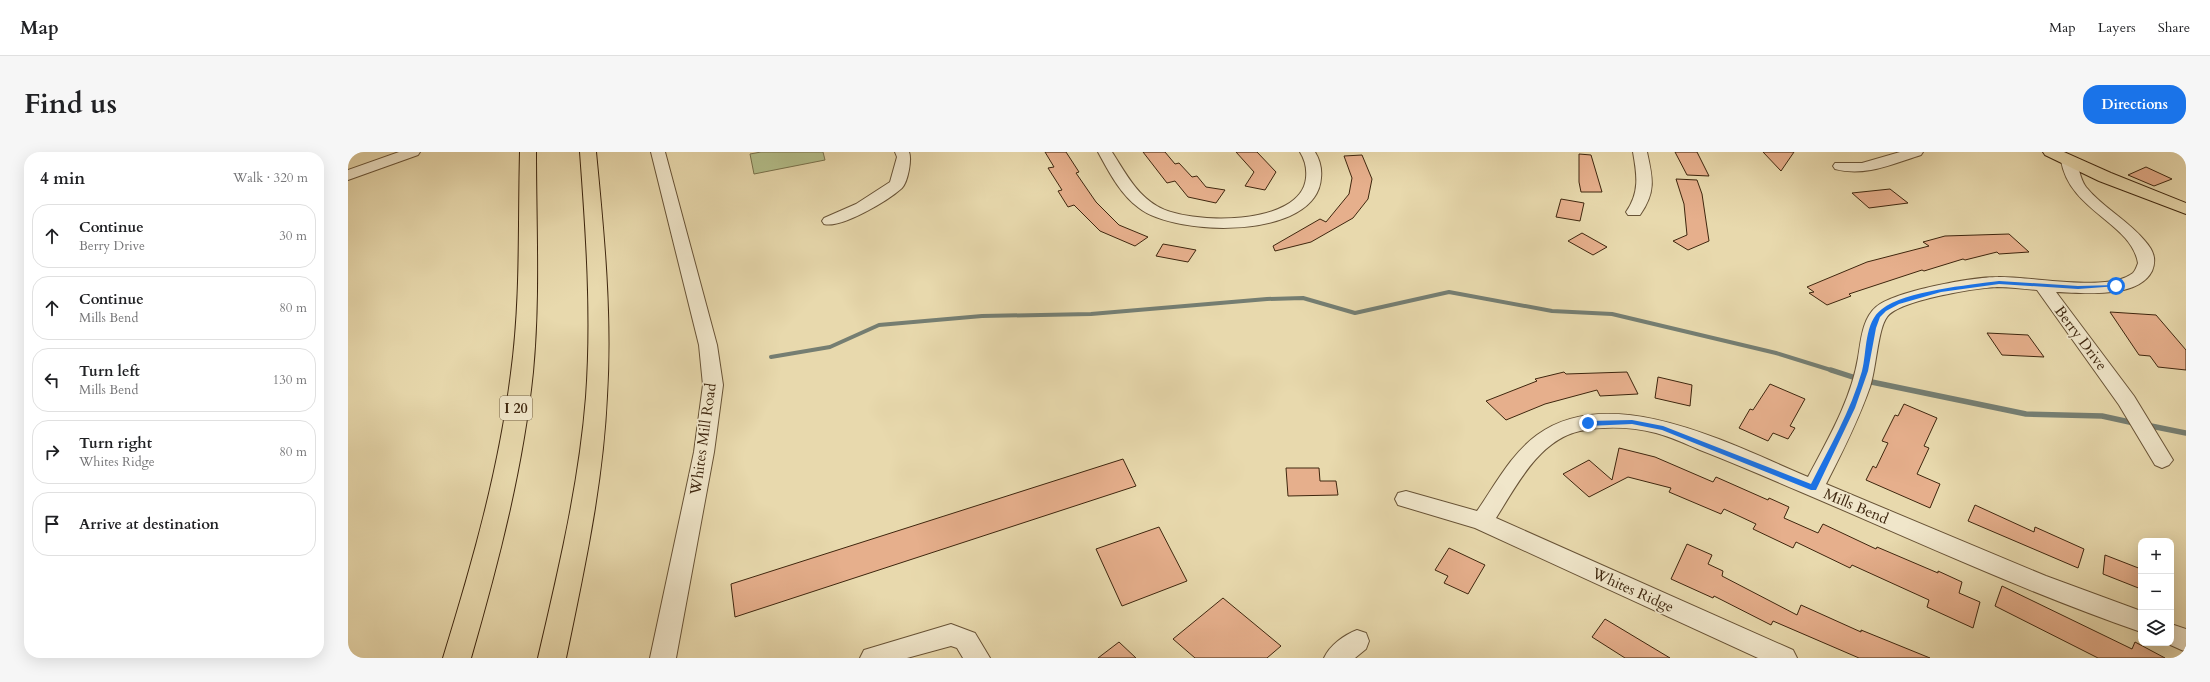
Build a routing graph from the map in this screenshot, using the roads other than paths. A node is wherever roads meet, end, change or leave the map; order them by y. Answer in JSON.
{"nodes":[{"id":1,"x":413,"y":152,"type":"edge"},
{"id":2,"x":528,"y":152,"type":"edge"},
{"id":3,"x":588,"y":152,"type":"edge"},
{"id":4,"x":658,"y":152,"type":"edge"},
{"id":5,"x":902,"y":152,"type":"edge"},
{"id":6,"x":1105,"y":152,"type":"edge"},
{"id":7,"x":1308,"y":152,"type":"edge"},
{"id":8,"x":1640,"y":152,"type":"edge"},
{"id":9,"x":1916,"y":152,"type":"edge"},
{"id":10,"x":2051,"y":152,"type":"edge"},
{"id":11,"x":2068,"y":160,"type":"junction"},
{"id":12,"x":1840,"y":166,"type":"dead end"},
{"id":13,"x":348,"y":175,"type":"edge"},
{"id":14,"x":2186,"y":208,"type":"edge"},
{"id":15,"x":1634,"y":212,"type":"dead end"},
{"id":16,"x":830,"y":221,"type":"dead end"},
{"id":17,"x":2042,"y":286,"type":"junction"},
{"id":18,"x":2162,"y":460,"type":"dead end"},
{"id":19,"x":1813,"y":488,"type":"junction"},
{"id":20,"x":1406,"y":499,"type":"dead end"},
{"id":21,"x":1482,"y":521,"type":"junction"},
{"id":22,"x":2138,"y":621,"type":"edge"},
{"id":23,"x":2174,"y":635,"type":"edge"},
{"id":24,"x":1357,"y":641,"type":"dead end"},
{"id":25,"x":2186,"y":641,"type":"edge"},
{"id":26,"x":457,"y":658,"type":"edge"},
{"id":27,"x":552,"y":658,"type":"edge"},
{"id":28,"x":663,"y":658,"type":"edge"},
{"id":29,"x":873,"y":658,"type":"edge"},
{"id":30,"x":977,"y":658,"type":"edge"},
{"id":31,"x":1337,"y":658,"type":"edge"},
{"id":32,"x":1784,"y":658,"type":"edge"}],
"edges":[{"from":1,"to":13,"type":"street"},
{"from":2,"to":26,"type":"main road","number":"I 20"},
{"from":3,"to":27,"type":"main road"},
{"from":4,"to":28,"type":"street","name":"Whites Mill Road"},
{"from":5,"to":16,"type":"street"},
{"from":6,"to":7,"type":"street"},
{"from":8,"to":15,"type":"street"},
{"from":9,"to":12,"type":"street"},
{"from":10,"to":11,"type":"main road"},
{"from":11,"to":14,"type":"main road"},
{"from":11,"to":17,"type":"street","name":"Berry Drive"},
{"from":17,"to":18,"type":"street","name":"Berry Drive"},
{"from":17,"to":19,"type":"street","name":"Mills Bend"},
{"from":19,"to":21,"type":"street"},
{"from":19,"to":22,"type":"street","name":"Mills Bend"},
{"from":20,"to":21,"type":"street","name":"Whites Ridge"},
{"from":21,"to":32,"type":"street","name":"Whites Ridge"},
{"from":23,"to":25,"type":"street"},
{"from":24,"to":31,"type":"street"},
{"from":29,"to":30,"type":"street"}]}
